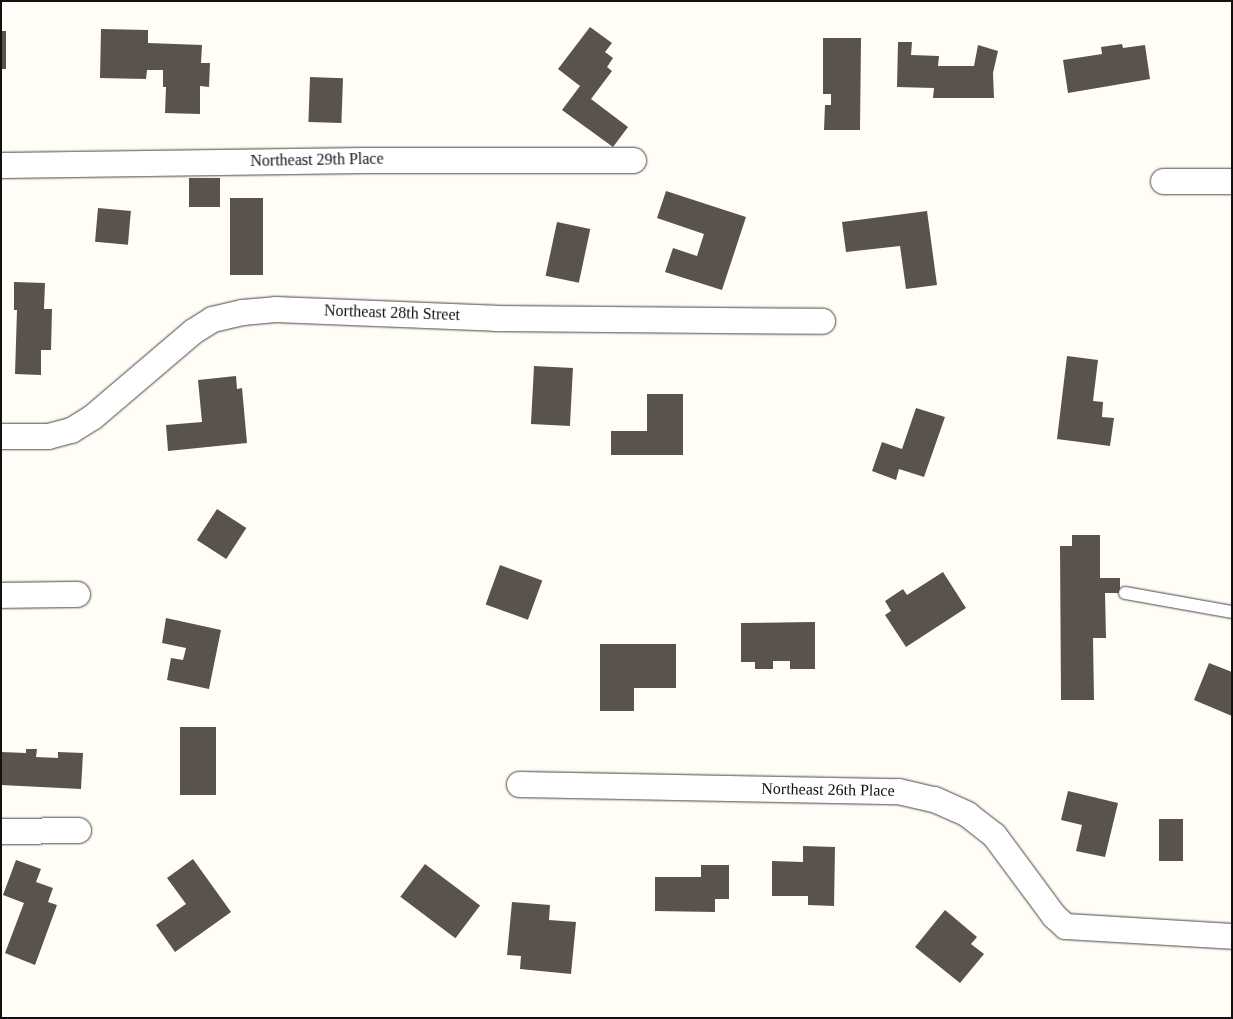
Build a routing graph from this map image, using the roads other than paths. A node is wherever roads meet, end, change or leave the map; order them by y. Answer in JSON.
{"nodes":[{"id":1,"x":633,"y":160,"type":"dead end"},
{"id":2,"x":1,"y":165,"type":"edge"},
{"id":3,"x":1163,"y":181,"type":"dead end"},
{"id":4,"x":1232,"y":181,"type":"edge"},
{"id":5,"x":822,"y":321,"type":"dead end"},
{"id":6,"x":1,"y":436,"type":"edge"},
{"id":7,"x":1125,"y":593,"type":"dead end"},
{"id":8,"x":77,"y":594,"type":"dead end"},
{"id":9,"x":1,"y":595,"type":"edge"},
{"id":10,"x":1232,"y":612,"type":"edge"},
{"id":11,"x":519,"y":784,"type":"dead end"},
{"id":12,"x":78,"y":830,"type":"dead end"},
{"id":13,"x":1,"y":831,"type":"edge"},
{"id":14,"x":1232,"y":936,"type":"edge"}],
"edges":[{"from":1,"to":2,"type":"street","name":"Northeast 29th Place"},
{"from":3,"to":4,"type":"street"},
{"from":5,"to":6,"type":"street","name":"Northeast 28th Street"},
{"from":7,"to":10,"type":"lane"},
{"from":8,"to":9,"type":"street"},
{"from":11,"to":14,"type":"street","name":"Northeast 26th Place"},
{"from":12,"to":13,"type":"street"}]}
